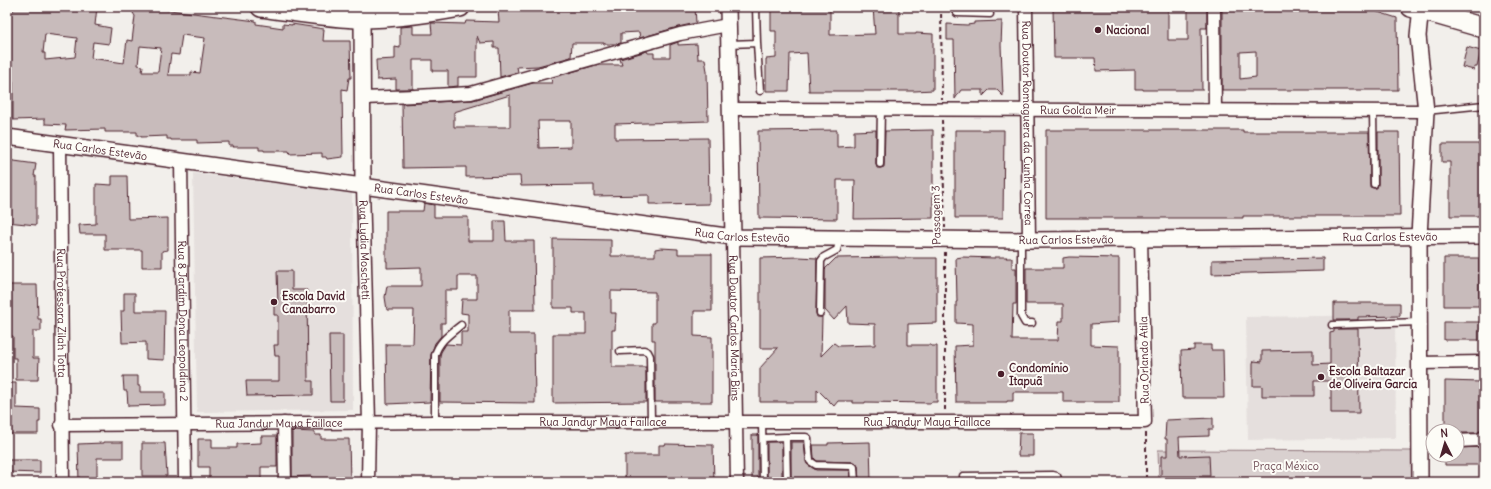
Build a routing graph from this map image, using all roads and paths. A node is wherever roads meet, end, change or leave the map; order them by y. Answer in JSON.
{"nodes":[{"id":1,"x":262,"y":7,"type":"edge"},
{"id":2,"x":460,"y":7,"type":"edge"},
{"id":3,"x":728,"y":7,"type":"edge"},
{"id":4,"x":756,"y":7,"type":"edge"},
{"id":5,"x":941,"y":7,"type":"edge"},
{"id":6,"x":952,"y":7,"type":"edge"},
{"id":7,"x":1026,"y":7,"type":"edge"},
{"id":8,"x":1214,"y":7,"type":"edge"},
{"id":9,"x":1418,"y":8,"type":"edge"},
{"id":10,"x":336,"y":9,"type":"dead end"},
{"id":11,"x":990,"y":14,"type":"dead end"},
{"id":12,"x":362,"y":18,"type":"junction"},
{"id":13,"x":728,"y":25,"type":"junction"},
{"id":14,"x":1484,"y":28,"type":"edge"},
{"id":15,"x":757,"y":43,"type":"junction"},
{"id":16,"x":729,"y":44,"type":"junction"},
{"id":17,"x":760,"y":91,"type":"dead end"},
{"id":18,"x":363,"y":98,"type":"junction"},
{"id":19,"x":1484,"y":105,"type":"edge"},
{"id":20,"x":730,"y":109,"type":"junction"},
{"id":21,"x":881,"y":109,"type":"junction"},
{"id":22,"x":942,"y":109,"type":"junction"},
{"id":23,"x":1027,"y":110,"type":"junction"},
{"id":24,"x":1215,"y":110,"type":"junction"},
{"id":25,"x":1373,"y":110,"type":"junction"},
{"id":26,"x":1426,"y":110,"type":"junction"},
{"id":27,"x":7,"y":137,"type":"edge"},
{"id":28,"x":60,"y":144,"type":"junction"},
{"id":29,"x":181,"y":161,"type":"junction"},
{"id":30,"x":880,"y":164,"type":"dead end"},
{"id":31,"x":1374,"y":184,"type":"dead end"},
{"id":32,"x":363,"y":186,"type":"junction"},
{"id":33,"x":1419,"y":236,"type":"junction"},
{"id":34,"x":1484,"y":236,"type":"edge"},
{"id":35,"x":733,"y":237,"type":"junction"},
{"id":36,"x":840,"y":238,"type":"junction"},
{"id":37,"x":1141,"y":238,"type":"junction"},
{"id":38,"x":945,"y":239,"type":"junction"},
{"id":39,"x":1025,"y":240,"type":"junction"},
{"id":40,"x":820,"y":313,"type":"dead end"},
{"id":41,"x":1420,"y":322,"type":"junction"},
{"id":42,"x":1032,"y":323,"type":"dead end"},
{"id":43,"x":461,"y":325,"type":"dead end"},
{"id":44,"x":1332,"y":325,"type":"dead end"},
{"id":45,"x":620,"y":351,"type":"dead end"},
{"id":46,"x":1419,"y":362,"type":"junction"},
{"id":47,"x":1484,"y":362,"type":"edge"},
{"id":48,"x":762,"y":421,"type":"junction"},
{"id":49,"x":369,"y":422,"type":"junction"},
{"id":50,"x":434,"y":422,"type":"junction"},
{"id":51,"x":650,"y":422,"type":"junction"},
{"id":52,"x":737,"y":422,"type":"junction"},
{"id":53,"x":945,"y":422,"type":"junction"},
{"id":54,"x":1145,"y":422,"type":"junction"},
{"id":55,"x":184,"y":423,"type":"junction"},
{"id":56,"x":284,"y":423,"type":"junction"},
{"id":57,"x":1425,"y":423,"type":"edge"},
{"id":58,"x":62,"y":425,"type":"junction"},
{"id":59,"x":786,"y":437,"type":"junction"},
{"id":60,"x":1484,"y":437,"type":"edge"},
{"id":61,"x":763,"y":438,"type":"junction"},
{"id":62,"x":1465,"y":441,"type":"edge"},
{"id":63,"x":1425,"y":453,"type":"edge"},
{"id":64,"x":963,"y":476,"type":"dead end"},
{"id":65,"x":63,"y":482,"type":"edge"},
{"id":66,"x":185,"y":482,"type":"edge"},
{"id":67,"x":285,"y":482,"type":"edge"},
{"id":68,"x":368,"y":482,"type":"edge"},
{"id":69,"x":737,"y":482,"type":"edge"},
{"id":70,"x":763,"y":482,"type":"edge"},
{"id":71,"x":787,"y":482,"type":"edge"},
{"id":72,"x":855,"y":482,"type":"edge"},
{"id":73,"x":1059,"y":482,"type":"edge"},
{"id":74,"x":1146,"y":482,"type":"edge"},
{"id":75,"x":1420,"y":482,"type":"edge"}],
"edges":[{"from":1,"to":12,"type":"main road"},
{"from":2,"to":12,"type":"main road"},
{"from":3,"to":13,"type":"street","name":"Rua Doutor Carlos Maria Bins"},
{"from":4,"to":15,"type":"lane"},
{"from":5,"to":22,"type":"path","name":"Passagem 3"},
{"from":6,"to":11,"type":"lane"},
{"from":7,"to":23,"type":"street","name":"Rua Doutor Romaguera da Cunha Correa"},
{"from":8,"to":24,"type":"street"},
{"from":9,"to":14,"type":"main road"},
{"from":9,"to":26,"type":"street"},
{"from":10,"to":12,"type":"lane"},
{"from":12,"to":18,"type":"street","name":"Rua Lydia Moschetti"},
{"from":13,"to":16,"type":"street","name":"Rua Doutor Carlos Maria Bins"},
{"from":13,"to":18,"type":"street"},
{"from":15,"to":16,"type":"lane"},
{"from":15,"to":17,"type":"lane"},
{"from":16,"to":20,"type":"street","name":"Rua Doutor Carlos Maria Bins"},
{"from":18,"to":32,"type":"street","name":"Rua Lydia Moschetti"},
{"from":19,"to":26,"type":"lane"},
{"from":20,"to":21,"type":"street","name":"Rua Golda Meir"},
{"from":20,"to":35,"type":"street","name":"Rua Doutor Carlos Maria Bins"},
{"from":21,"to":22,"type":"street","name":"Rua Golda Meir"},
{"from":21,"to":30,"type":"lane"},
{"from":22,"to":23,"type":"street","name":"Rua Golda Meir"},
{"from":22,"to":38,"type":"path","name":"Passagem 3"},
{"from":23,"to":24,"type":"street","name":"Rua Golda Meir"},
{"from":23,"to":39,"type":"street","name":"Rua Doutor Romaguera da Cunha Correa"},
{"from":24,"to":25,"type":"street","name":"Rua Golda Meir"},
{"from":25,"to":26,"type":"street","name":"Rua Golda Meir"},
{"from":25,"to":31,"type":"lane"},
{"from":26,"to":33,"type":"street"},
{"from":27,"to":28,"type":"street","name":"Rua Carlos Estevão"},
{"from":28,"to":29,"type":"street","name":"Rua Carlos Estevão"},
{"from":28,"to":58,"type":"street","name":"Rua Professora Zilah Totta"},
{"from":29,"to":32,"type":"street","name":"Rua Carlos Estevão"},
{"from":29,"to":55,"type":"street","name":"Rua 8 Jardim Dona Leopoldina 2"},
{"from":32,"to":35,"type":"street","name":"Rua Carlos Estevão"},
{"from":32,"to":49,"type":"street","name":"Rua Lydia Moschetti"},
{"from":33,"to":34,"type":"street","name":"Rua Carlos Estevão"},
{"from":33,"to":37,"type":"street","name":"Rua Carlos Estevão"},
{"from":33,"to":41,"type":"street"},
{"from":35,"to":36,"type":"street","name":"Rua Carlos Estevão"},
{"from":35,"to":52,"type":"street","name":"Rua Doutor Carlos Maria Bins"},
{"from":36,"to":38,"type":"street","name":"Rua Carlos Estevão"},
{"from":36,"to":40,"type":"lane"},
{"from":37,"to":39,"type":"street","name":"Rua Carlos Estevão"},
{"from":37,"to":54,"type":"street","name":"Rua Orlando Atila"},
{"from":38,"to":39,"type":"street","name":"Rua Carlos Estevão"},
{"from":38,"to":53,"type":"path","name":"Passagem 3"},
{"from":39,"to":42,"type":"lane"},
{"from":41,"to":44,"type":"lane"},
{"from":41,"to":46,"type":"street"},
{"from":43,"to":50,"type":"lane"},
{"from":45,"to":51,"type":"lane"},
{"from":46,"to":47,"type":"street"},
{"from":46,"to":57,"type":"street"},
{"from":48,"to":52,"type":"street","name":"Rua Jandyr Maya Faillace"},
{"from":48,"to":53,"type":"street","name":"Rua Jandyr Maya Faillace"},
{"from":48,"to":61,"type":"lane"},
{"from":49,"to":50,"type":"street","name":"Rua Jandyr Maya Faillace"},
{"from":49,"to":56,"type":"street","name":"Rua Jandyr Maya Faillace"},
{"from":49,"to":68,"type":"street","name":"Rua Lydia Moschetti"},
{"from":50,"to":51,"type":"street","name":"Rua Jandyr Maya Faillace"},
{"from":51,"to":52,"type":"street","name":"Rua Jandyr Maya Faillace"},
{"from":52,"to":69,"type":"street","name":"Rua Doutor Carlos Maria Bins"},
{"from":53,"to":54,"type":"street","name":"Rua Jandyr Maya Faillace"},
{"from":54,"to":74,"type":"path"},
{"from":55,"to":56,"type":"street","name":"Rua Jandyr Maya Faillace"},
{"from":55,"to":58,"type":"street","name":"Rua Jandyr Maya Faillace"},
{"from":55,"to":66,"type":"street","name":"Rua 8 Jardim Dona Leopoldina 2"},
{"from":56,"to":67,"type":"street"},
{"from":58,"to":65,"type":"street","name":"Rua Professora Zilah Totta"},
{"from":59,"to":61,"type":"lane"},
{"from":59,"to":71,"type":"lane"},
{"from":59,"to":72,"type":"lane"},
{"from":60,"to":62,"type":"street"},
{"from":61,"to":70,"type":"lane"},
{"from":63,"to":75,"type":"street"},
{"from":64,"to":73,"type":"lane"}]}
